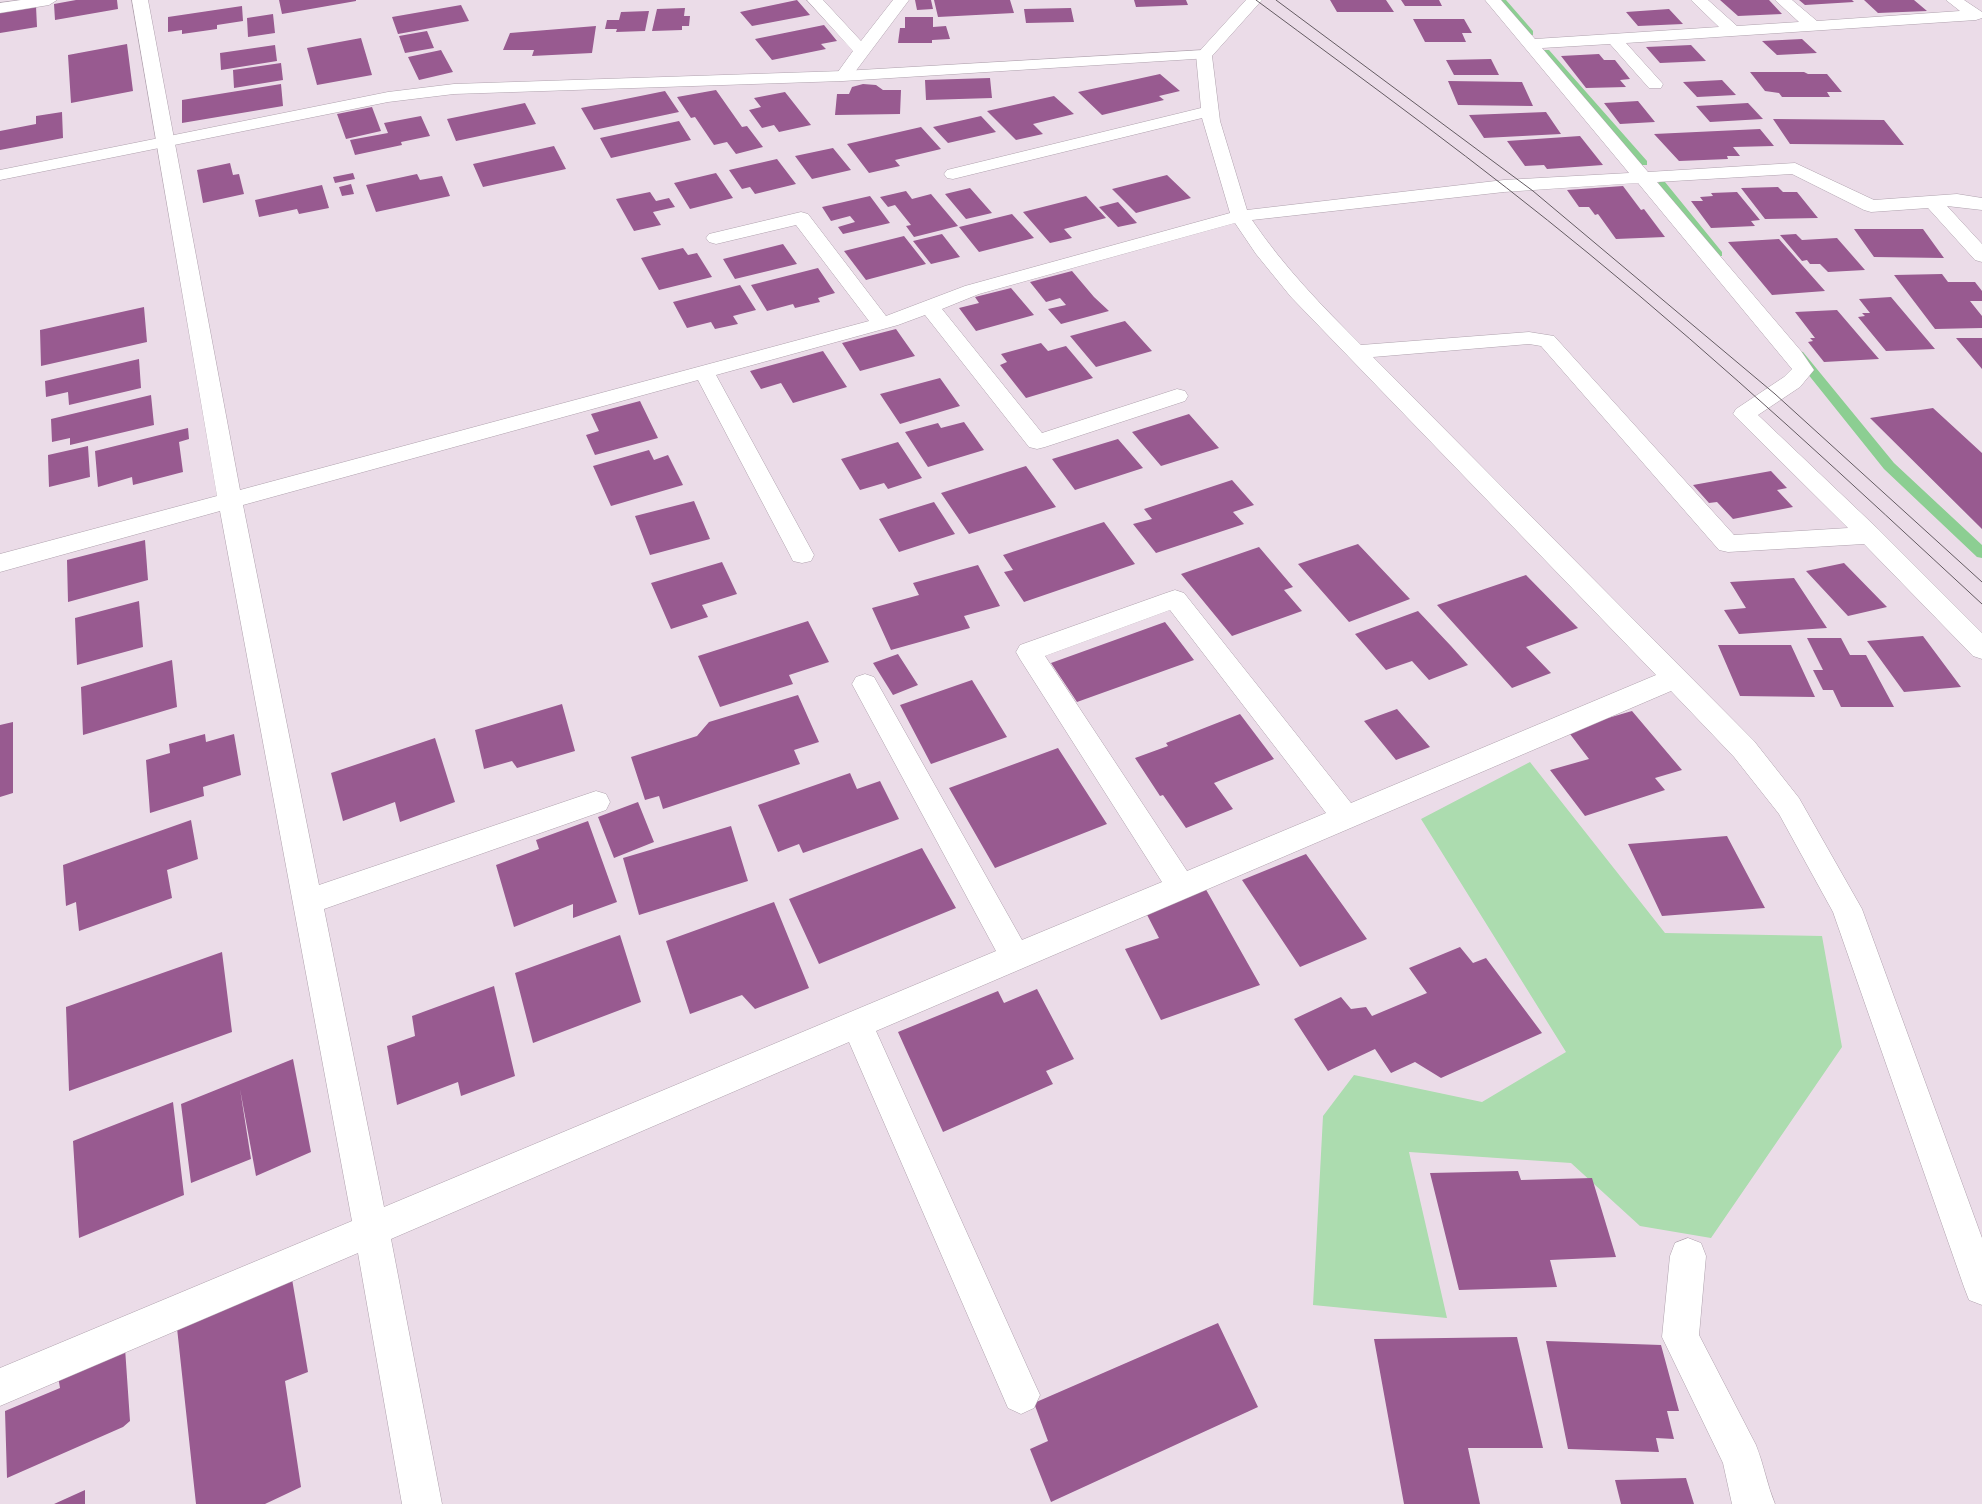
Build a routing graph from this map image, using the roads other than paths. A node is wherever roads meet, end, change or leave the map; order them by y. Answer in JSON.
{"nodes":[{"id":1,"x":49,"y":0,"type":"edge"},
{"id":2,"x":140,"y":0,"type":"edge"},
{"id":3,"x":815,"y":0,"type":"edge"},
{"id":4,"x":901,"y":0,"type":"edge"},
{"id":5,"x":1492,"y":0,"type":"edge"},
{"id":6,"x":1699,"y":0,"type":"edge"},
{"id":7,"x":1783,"y":0,"type":"edge"},
{"id":8,"x":1954,"y":0,"type":"edge"},
{"id":9,"x":1245,"y":3,"type":"edge"},
{"id":10,"x":0,"y":8,"type":"edge"},
{"id":11,"x":1979,"y":16,"type":"edge"},
{"id":12,"x":1815,"y":27,"type":"junction"},
{"id":13,"x":1733,"y":31,"type":"junction"},
{"id":14,"x":1615,"y":40,"type":"junction"},
{"id":15,"x":1532,"y":44,"type":"junction"},
{"id":16,"x":861,"y":50,"type":"junction"},
{"id":17,"x":1204,"y":55,"type":"junction"},
{"id":18,"x":843,"y":76,"type":"junction"},
{"id":19,"x":1655,"y":84,"type":"dead end"},
{"id":20,"x":1210,"y":111,"type":"junction"},
{"id":21,"x":167,"y":142,"type":"junction"},
{"id":22,"x":953,"y":174,"type":"dead end"},
{"id":23,"x":0,"y":176,"type":"edge"},
{"id":24,"x":1645,"y":179,"type":"junction"},
{"id":25,"x":1933,"y":202,"type":"junction"},
{"id":26,"x":1982,"y":204,"type":"edge"},
{"id":27,"x":1240,"y":216,"type":"junction"},
{"id":28,"x":716,"y":238,"type":"dead end"},
{"id":29,"x":1982,"y":256,"type":"edge"},
{"id":30,"x":929,"y":306,"type":"junction"},
{"id":31,"x":881,"y":323,"type":"junction"},
{"id":32,"x":1356,"y":352,"type":"junction"},
{"id":33,"x":704,"y":372,"type":"junction"},
{"id":34,"x":1177,"y":396,"type":"dead end"},
{"id":35,"x":230,"y":500,"type":"junction"},
{"id":36,"x":1870,"y":535,"type":"junction"},
{"id":37,"x":802,"y":555,"type":"dead end"},
{"id":38,"x":0,"y":564,"type":"edge"},
{"id":39,"x":1982,"y":649,"type":"edge"},
{"id":40,"x":1675,"y":678,"type":"junction"},
{"id":41,"x":865,"y":684,"type":"dead end"},
{"id":42,"x":596,"y":802,"type":"dead end"},
{"id":43,"x":1346,"y":817,"type":"junction"},
{"id":44,"x":1181,"y":887,"type":"junction"},
{"id":45,"x":308,"y":902,"type":"junction"},
{"id":46,"x":1014,"y":957,"type":"junction"},
{"id":47,"x":857,"y":1023,"type":"junction"},
{"id":48,"x":371,"y":1228,"type":"junction"},
{"id":49,"x":1688,"y":1256,"type":"dead end"},
{"id":50,"x":1982,"y":1287,"type":"edge"},
{"id":51,"x":0,"y":1387,"type":"edge"},
{"id":52,"x":1021,"y":1395,"type":"dead end"},
{"id":53,"x":422,"y":1504,"type":"edge"},
{"id":54,"x":1754,"y":1504,"type":"edge"}],
"edges":[{"from":1,"to":10,"type":"street"},
{"from":2,"to":21,"type":"street"},
{"from":3,"to":16,"type":"street"},
{"from":4,"to":16,"type":"street"},
{"from":5,"to":15,"type":"street"},
{"from":6,"to":13,"type":"street"},
{"from":7,"to":12,"type":"street"},
{"from":8,"to":11,"type":"street"},
{"from":9,"to":17,"type":"street"},
{"from":11,"to":12,"type":"street"},
{"from":12,"to":13,"type":"street"},
{"from":13,"to":14,"type":"street"},
{"from":14,"to":15,"type":"street"},
{"from":14,"to":19,"type":"street"},
{"from":15,"to":24,"type":"street"},
{"from":16,"to":18,"type":"street"},
{"from":17,"to":18,"type":"street"},
{"from":17,"to":20,"type":"street"},
{"from":18,"to":21,"type":"street"},
{"from":20,"to":22,"type":"street"},
{"from":20,"to":27,"type":"street"},
{"from":21,"to":23,"type":"street"},
{"from":21,"to":35,"type":"street"},
{"from":24,"to":25,"type":"street"},
{"from":24,"to":27,"type":"street"},
{"from":24,"to":36,"type":"street"},
{"from":25,"to":26,"type":"street"},
{"from":25,"to":29,"type":"street"},
{"from":27,"to":30,"type":"street"},
{"from":27,"to":32,"type":"street"},
{"from":28,"to":31,"type":"street"},
{"from":30,"to":31,"type":"street"},
{"from":30,"to":34,"type":"street"},
{"from":31,"to":33,"type":"street"},
{"from":32,"to":36,"type":"street"},
{"from":32,"to":40,"type":"street"},
{"from":33,"to":35,"type":"street"},
{"from":33,"to":37,"type":"street"},
{"from":35,"to":38,"type":"street"},
{"from":35,"to":45,"type":"street"},
{"from":36,"to":39,"type":"street"},
{"from":40,"to":43,"type":"street"},
{"from":40,"to":50,"type":"street"},
{"from":41,"to":46,"type":"street"},
{"from":42,"to":45,"type":"street"},
{"from":43,"to":44,"type":"street"},
{"from":43,"to":44,"type":"street"},
{"from":44,"to":46,"type":"street"},
{"from":45,"to":48,"type":"street"},
{"from":46,"to":47,"type":"street"},
{"from":47,"to":48,"type":"street"},
{"from":47,"to":52,"type":"street"},
{"from":48,"to":51,"type":"street"},
{"from":48,"to":53,"type":"street"},
{"from":49,"to":54,"type":"street"}]}
